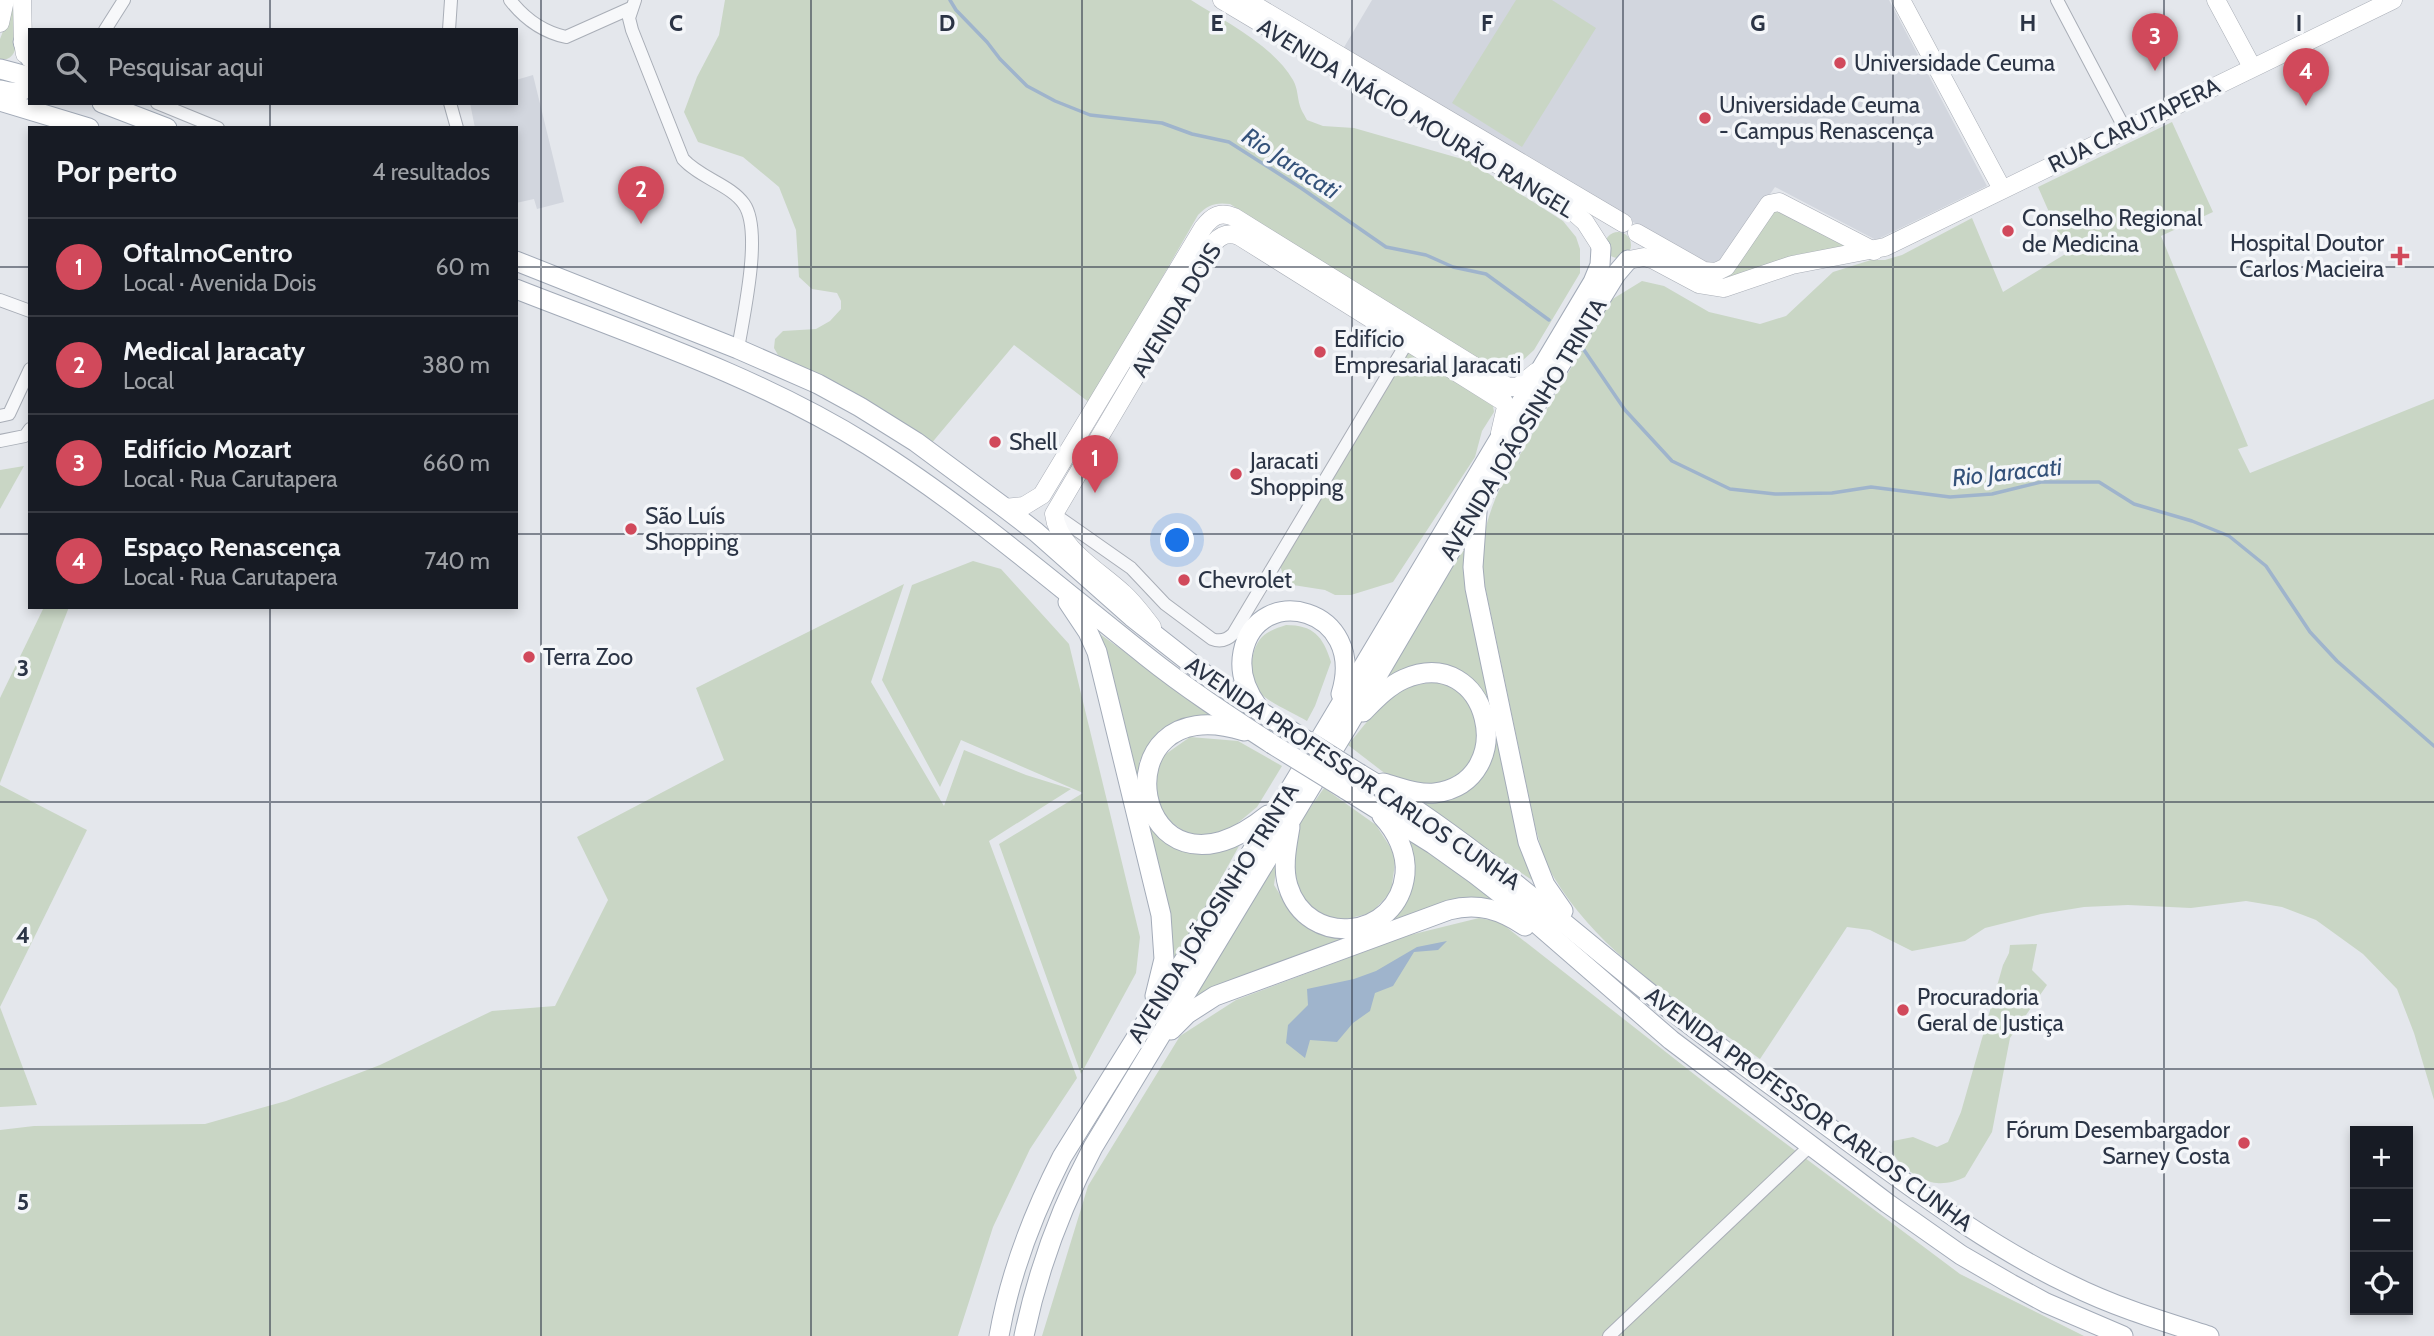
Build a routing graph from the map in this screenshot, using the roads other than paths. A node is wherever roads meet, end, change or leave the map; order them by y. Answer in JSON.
{"nodes":[{"id":1,"x":5,"y":0,"type":"edge"},
{"id":2,"x":22,"y":0,"type":"edge"},
{"id":3,"x":124,"y":0,"type":"edge"},
{"id":4,"x":451,"y":0,"type":"edge"},
{"id":5,"x":510,"y":0,"type":"edge"},
{"id":6,"x":1222,"y":0,"type":"edge"},
{"id":7,"x":1246,"y":0,"type":"edge"},
{"id":8,"x":1901,"y":0,"type":"edge"},
{"id":9,"x":2057,"y":0,"type":"edge"},
{"id":10,"x":2216,"y":0,"type":"edge"},
{"id":11,"x":2393,"y":0,"type":"edge"},
{"id":12,"x":633,"y":4,"type":"edge"},
{"id":13,"x":0,"y":23,"type":"edge"},
{"id":14,"x":106,"y":28,"type":"edge"},
{"id":15,"x":449,"y":28,"type":"edge"},
{"id":16,"x":26,"y":50,"type":"edge"},
{"id":17,"x":2252,"y":67,"type":"junction"},
{"id":18,"x":0,"y":69,"type":"edge"},
{"id":19,"x":28,"y":77,"type":"edge"},
{"id":20,"x":28,"y":82,"type":"edge"},
{"id":21,"x":0,"y":90,"type":"edge"},
{"id":22,"x":0,"y":101,"type":"edge"},
{"id":23,"x":112,"y":105,"type":"edge"},
{"id":24,"x":451,"y":105,"type":"edge"},
{"id":25,"x":161,"y":115,"type":"edge"},
{"id":26,"x":82,"y":126,"type":"edge"},
{"id":27,"x":209,"y":126,"type":"edge"},
{"id":28,"x":456,"y":126,"type":"edge"},
{"id":29,"x":2125,"y":129,"type":"junction"},
{"id":30,"x":2001,"y":189,"type":"junction"},
{"id":31,"x":1630,"y":228,"type":"junction"},
{"id":32,"x":1601,"y":247,"type":"junction"},
{"id":33,"x":1874,"y":251,"type":"junction"},
{"id":34,"x":1629,"y":260,"type":"junction"},
{"id":35,"x":518,"y":262,"type":"edge"},
{"id":36,"x":518,"y":290,"type":"edge"},
{"id":37,"x":0,"y":300,"type":"edge"},
{"id":38,"x":28,"y":310,"type":"edge"},
{"id":39,"x":1136,"y":338,"type":"junction"},
{"id":40,"x":1408,"y":341,"type":"junction"},
{"id":41,"x":1152,"y":347,"type":"junction"},
{"id":42,"x":737,"y":349,"type":"junction"},
{"id":43,"x":1544,"y":364,"type":"junction"},
{"id":44,"x":28,"y":373,"type":"edge"},
{"id":45,"x":0,"y":416,"type":"edge"},
{"id":46,"x":28,"y":432,"type":"edge"},
{"id":47,"x":1499,"y":439,"type":"junction"},
{"id":48,"x":0,"y":441,"type":"edge"},
{"id":49,"x":1478,"y":504,"type":"junction"},
{"id":50,"x":1005,"y":508,"type":"junction"},
{"id":51,"x":1054,"y":514,"type":"junction"},
{"id":52,"x":1053,"y":547,"type":"junction"},
{"id":53,"x":1077,"y":553,"type":"junction"},
{"id":54,"x":1050,"y":579,"type":"junction"},
{"id":55,"x":1168,"y":646,"type":"junction"},
{"id":56,"x":1264,"y":714,"type":"junction"},
{"id":57,"x":1327,"y":727,"type":"junction"},
{"id":58,"x":1347,"y":727,"type":"junction"},
{"id":59,"x":1267,"y":741,"type":"junction"},
{"id":60,"x":1363,"y":776,"type":"junction"},
{"id":61,"x":1348,"y":790,"type":"junction"},
{"id":62,"x":1286,"y":810,"type":"junction"},
{"id":63,"x":1598,"y":951,"type":"junction"},
{"id":64,"x":1595,"y":975,"type":"junction"},
{"id":65,"x":1142,"y":1028,"type":"junction"},
{"id":66,"x":1149,"y":1055,"type":"junction"},
{"id":67,"x":1810,"y":1146,"type":"junction"},
{"id":68,"x":999,"y":1336,"type":"edge"},
{"id":69,"x":1024,"y":1336,"type":"edge"},
{"id":70,"x":1609,"y":1336,"type":"edge"},
{"id":71,"x":2123,"y":1336,"type":"edge"},
{"id":72,"x":2209,"y":1336,"type":"edge"}],
"edges":[{"from":1,"to":13,"type":"main road"},
{"from":2,"to":16,"type":"main road"},
{"from":3,"to":14,"type":"street"},
{"from":4,"to":15,"type":"street"},
{"from":5,"to":12,"type":"street"},
{"from":6,"to":32,"type":"main road","name":"AVENIDA INÁCIO MOURÃO RANGEL"},
{"from":7,"to":31,"type":"main road","name":"AVENIDA INÁCIO MOURÃO RANGEL"},
{"from":8,"to":30,"type":"main road"},
{"from":9,"to":29,"type":"street"},
{"from":10,"to":17,"type":"main road"},
{"from":11,"to":17,"type":"main road","name":"RUA CARUTAPERA"},
{"from":12,"to":42,"type":"street"},
{"from":17,"to":29,"type":"main road","name":"RUA CARUTAPERA"},
{"from":18,"to":19,"type":"main road"},
{"from":20,"to":21,"type":"main road"},
{"from":22,"to":26,"type":"main road"},
{"from":23,"to":25,"type":"main road"},
{"from":24,"to":28,"type":"street"},
{"from":25,"to":27,"type":"street"},
{"from":29,"to":30,"type":"main road","name":"RUA CARUTAPERA"},
{"from":30,"to":33,"type":"main road","name":"RUA CARUTAPERA"},
{"from":31,"to":32,"type":"main road"},
{"from":31,"to":33,"type":"main road","name":"AVENIDA INÁCIO MOURÃO RANGEL"},
{"from":31,"to":34,"type":"main road"},
{"from":32,"to":34,"type":"main road"},
{"from":32,"to":43,"type":"main road","name":"AVENIDA JOÃOSINHO TRINTA"},
{"from":33,"to":34,"type":"main road"},
{"from":34,"to":49,"type":"main road","name":"AVENIDA JOÃOSINHO TRINTA"},
{"from":35,"to":42,"type":"main road","name":"AVENIDA PROFESSOR CARLOS CUNHA"},
{"from":36,"to":54,"type":"main road","name":"AVENIDA PROFESSOR CARLOS CUNHA"},
{"from":37,"to":38,"type":"street"},
{"from":39,"to":41,"type":"main road"},
{"from":39,"to":43,"type":"main road","name":"AVENIDA DOIS"},
{"from":39,"to":50,"type":"main road","name":"AVENIDA DOIS"},
{"from":40,"to":41,"type":"main road","name":"AVENIDA DOIS"},
{"from":40,"to":47,"type":"main road","name":"AVENIDA DOIS"},
{"from":40,"to":51,"type":"street"},
{"from":41,"to":51,"type":"main road","name":"AVENIDA DOIS"},
{"from":42,"to":50,"type":"main road","name":"AVENIDA PROFESSOR CARLOS CUNHA"},
{"from":43,"to":47,"type":"main road","name":"AVENIDA JOÃOSINHO TRINTA"},
{"from":44,"to":45,"type":"street"},
{"from":46,"to":48,"type":"street"},
{"from":47,"to":57,"type":"main road","name":"AVENIDA JOÃOSINHO TRINTA"},
{"from":49,"to":58,"type":"main road","name":"AVENIDA JOÃOSINHO TRINTA"},
{"from":49,"to":63,"type":"main road"},
{"from":50,"to":52,"type":"main road","name":"AVENIDA PROFESSOR CARLOS CUNHA"},
{"from":51,"to":53,"type":"main road"},
{"from":52,"to":53,"type":"main road"},
{"from":52,"to":55,"type":"main road","name":"AVENIDA PROFESSOR CARLOS CUNHA"},
{"from":53,"to":55,"type":"main road"},
{"from":54,"to":59,"type":"main road","name":"AVENIDA PROFESSOR CARLOS CUNHA"},
{"from":54,"to":65,"type":"main road"},
{"from":55,"to":56,"type":"main road","name":"AVENIDA PROFESSOR CARLOS CUNHA"},
{"from":56,"to":57,"type":"main road"},
{"from":56,"to":60,"type":"main road","name":"AVENIDA PROFESSOR CARLOS CUNHA","bridge":true},
{"from":57,"to":62,"type":"main road","name":"AVENIDA JOÃOSINHO TRINTA"},
{"from":58,"to":60,"type":"main road"},
{"from":58,"to":62,"type":"main road","name":"AVENIDA JOÃOSINHO TRINTA"},
{"from":59,"to":61,"type":"main road","name":"AVENIDA PROFESSOR CARLOS CUNHA","bridge":true},
{"from":59,"to":62,"type":"main road"},
{"from":60,"to":63,"type":"main road","name":"AVENIDA PROFESSOR CARLOS CUNHA"},
{"from":61,"to":62,"type":"main road"},
{"from":61,"to":64,"type":"main road","name":"AVENIDA PROFESSOR CARLOS CUNHA"},
{"from":62,"to":65,"type":"main road","name":"AVENIDA JOÃOSINHO TRINTA"},
{"from":62,"to":66,"type":"main road","name":"AVENIDA JOÃOSINHO TRINTA"},
{"from":63,"to":72,"type":"main road","name":"AVENIDA PROFESSOR CARLOS CUNHA"},
{"from":64,"to":66,"type":"main road"},
{"from":64,"to":67,"type":"main road","name":"AVENIDA PROFESSOR CARLOS CUNHA"},
{"from":65,"to":68,"type":"main road","name":"AVENIDA JOÃOSINHO TRINTA"},
{"from":66,"to":69,"type":"main road","name":"AVENIDA JOÃOSINHO TRINTA"},
{"from":67,"to":70,"type":"street"},
{"from":67,"to":71,"type":"main road","name":"AVENIDA PROFESSOR CARLOS CUNHA"}]}
